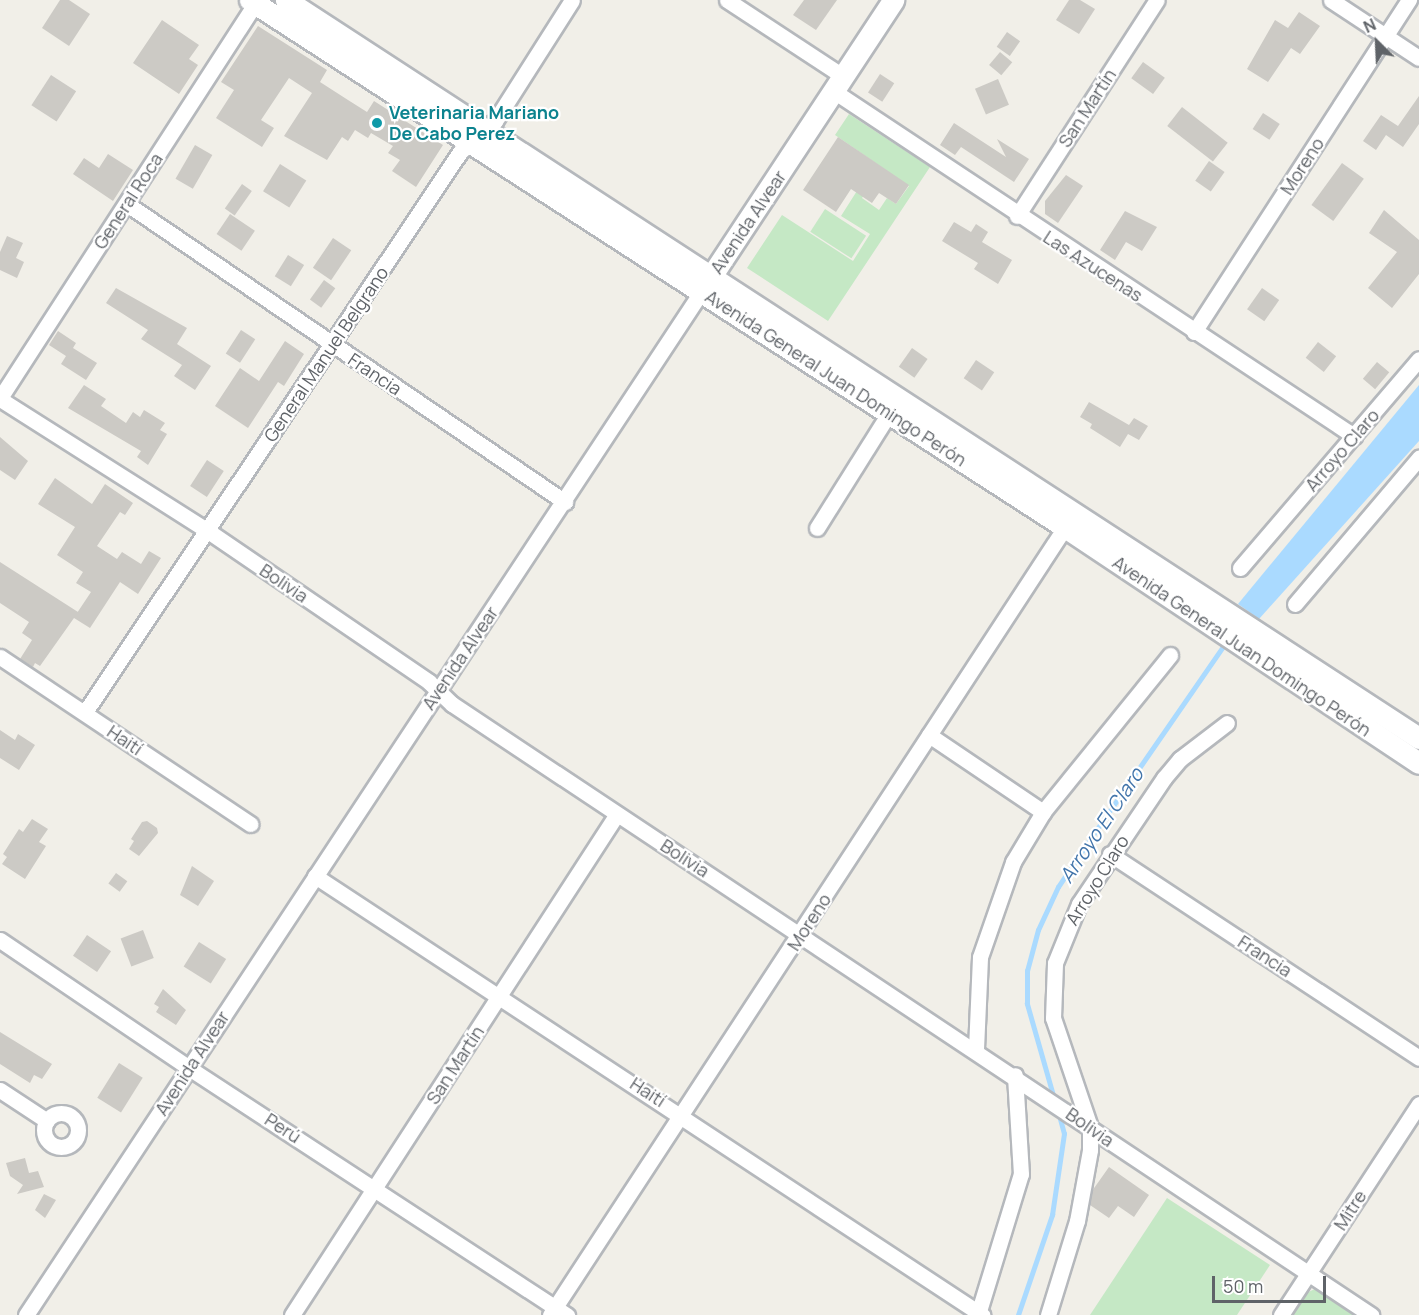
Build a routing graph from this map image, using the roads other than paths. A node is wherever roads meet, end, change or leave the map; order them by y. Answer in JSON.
{"nodes":[{"id":1,"x":286,"y":0,"type":"edge"},
{"id":2,"x":572,"y":0,"type":"edge"},
{"id":3,"x":727,"y":0,"type":"edge"},
{"id":4,"x":893,"y":0,"type":"edge"},
{"id":5,"x":1157,"y":0,"type":"edge"},
{"id":6,"x":1331,"y":0,"type":"edge"},
{"id":7,"x":1409,"y":0,"type":"edge"},
{"id":8,"x":252,"y":2,"type":"edge"},
{"id":9,"x":1386,"y":36,"type":"junction"},
{"id":10,"x":1419,"y":58,"type":"edge"},
{"id":11,"x":839,"y":84,"type":"junction"},
{"id":12,"x":478,"y":138,"type":"junction"},
{"id":13,"x":127,"y":204,"type":"junction"},
{"id":14,"x":1017,"y":216,"type":"junction"},
{"id":15,"x":706,"y":284,"type":"junction"},
{"id":16,"x":1194,"y":332,"type":"junction"},
{"id":17,"x":332,"y":346,"type":"junction"},
{"id":18,"x":1419,"y":359,"type":"edge"},
{"id":19,"x":0,"y":399,"type":"edge"},
{"id":20,"x":890,"y":413,"type":"junction"},
{"id":21,"x":1354,"y":436,"type":"junction"},
{"id":22,"x":1419,"y":458,"type":"edge"},
{"id":23,"x":1414,"y":474,"type":"edge"},
{"id":24,"x":565,"y":502,"type":"junction"},
{"id":25,"x":1065,"y":527,"type":"junction"},
{"id":26,"x":817,"y":528,"type":"dead end"},
{"id":27,"x":208,"y":531,"type":"junction"},
{"id":28,"x":1240,"y":567,"type":"dead end"},
{"id":29,"x":1295,"y":604,"type":"dead end"},
{"id":30,"x":1211,"y":614,"type":"junction"},
{"id":31,"x":1254,"y":644,"type":"junction"},
{"id":32,"x":1170,"y":655,"type":"dead end"},
{"id":33,"x":0,"y":657,"type":"edge"},
{"id":34,"x":438,"y":690,"type":"junction"},
{"id":35,"x":85,"y":712,"type":"junction"},
{"id":36,"x":1227,"y":723,"type":"dead end"},
{"id":37,"x":929,"y":735,"type":"junction"},
{"id":38,"x":1419,"y":738,"type":"edge"},
{"id":39,"x":1419,"y":763,"type":"edge"},
{"id":40,"x":1043,"y":812,"type":"junction"},
{"id":41,"x":616,"y":814,"type":"junction"},
{"id":42,"x":250,"y":824,"type":"dead end"},
{"id":43,"x":1110,"y":854,"type":"junction"},
{"id":44,"x":315,"y":876,"type":"junction"},
{"id":45,"x":801,"y":934,"type":"junction"},
{"id":46,"x":0,"y":940,"type":"edge"},
{"id":47,"x":500,"y":995,"type":"junction"},
{"id":48,"x":976,"y":1050,"type":"junction"},
{"id":49,"x":1419,"y":1058,"type":"edge"},
{"id":50,"x":189,"y":1068,"type":"junction"},
{"id":51,"x":1015,"y":1075,"type":"junction"},
{"id":52,"x":0,"y":1090,"type":"edge"},
{"id":53,"x":1419,"y":1104,"type":"edge"},
{"id":54,"x":683,"y":1115,"type":"junction"},
{"id":55,"x":47,"y":1121,"type":"dead end"},
{"id":56,"x":1084,"y":1123,"type":"junction"},
{"id":57,"x":375,"y":1187,"type":"junction"},
{"id":58,"x":1307,"y":1274,"type":"junction"},
{"id":59,"x":558,"y":1312,"type":"edge"},
{"id":60,"x":981,"y":1313,"type":"edge"},
{"id":61,"x":26,"y":1315,"type":"edge"},
{"id":62,"x":292,"y":1315,"type":"edge"},
{"id":63,"x":1048,"y":1315,"type":"edge"},
{"id":64,"x":1281,"y":1315,"type":"edge"},
{"id":65,"x":1371,"y":1315,"type":"edge"}],
"edges":[{"from":1,"to":12,"type":"main road","name":"Avenida General Juan Domingo Perón"},
{"from":2,"to":12,"type":"street","name":"General Manuel Belgrano"},
{"from":3,"to":11,"type":"street","name":"Las Azucenas"},
{"from":4,"to":11,"type":"main road","name":"Avenida Alvear"},
{"from":5,"to":14,"type":"street","name":"San Martín"},
{"from":6,"to":9,"type":"street"},
{"from":7,"to":9,"type":"street","name":"Moreno"},
{"from":8,"to":12,"type":"main road","name":"Avenida General Juan Domingo Perón"},
{"from":8,"to":13,"type":"street","name":"General Roca"},
{"from":9,"to":10,"type":"street"},
{"from":9,"to":16,"type":"street","name":"Moreno"},
{"from":11,"to":14,"type":"street","name":"Las Azucenas"},
{"from":11,"to":15,"type":"main road","name":"Avenida Alvear"},
{"from":12,"to":15,"type":"main road","name":"Avenida General Juan Domingo Perón"},
{"from":12,"to":17,"type":"street","name":"General Manuel Belgrano"},
{"from":13,"to":17,"type":"street","name":"Francia"},
{"from":13,"to":19,"type":"street","name":"General Roca"},
{"from":14,"to":16,"type":"street","name":"Las Azucenas"},
{"from":15,"to":20,"type":"main road","name":"Avenida General Juan Domingo Perón"},
{"from":15,"to":24,"type":"street","name":"Avenida Alvear"},
{"from":15,"to":30,"type":"main road","name":"Avenida General Juan Domingo Perón"},
{"from":16,"to":21,"type":"street","name":"Las Azucenas"},
{"from":17,"to":24,"type":"street","name":"Francia"},
{"from":17,"to":27,"type":"street","name":"General Manuel Belgrano"},
{"from":18,"to":21,"type":"street","name":"Arroyo Claro"},
{"from":19,"to":27,"type":"street","name":"Bolivia"},
{"from":20,"to":25,"type":"main road","name":"Avenida General Juan Domingo Perón"},
{"from":20,"to":26,"type":"street"},
{"from":21,"to":28,"type":"street","name":"Arroyo Claro"},
{"from":22,"to":23,"type":"street"},
{"from":23,"to":29,"type":"street"},
{"from":24,"to":34,"type":"street","name":"Avenida Alvear"},
{"from":25,"to":30,"type":"main road","name":"Avenida General Juan Domingo Perón"},
{"from":25,"to":37,"type":"street","name":"Moreno"},
{"from":27,"to":34,"type":"street","name":"Bolivia"},
{"from":27,"to":35,"type":"street","name":"General Manuel Belgrano"},
{"from":30,"to":31,"type":"main road","name":"Avenida General Juan Domingo Perón"},
{"from":31,"to":38,"type":"main road","name":"Avenida General Juan Domingo Perón"},
{"from":31,"to":39,"type":"main road","name":"Avenida General Juan Domingo Perón"},
{"from":32,"to":40,"type":"street"},
{"from":33,"to":35,"type":"street","name":"Haití"},
{"from":34,"to":41,"type":"street","name":"Bolivia"},
{"from":34,"to":44,"type":"street","name":"Avenida Alvear"},
{"from":35,"to":42,"type":"street","name":"Haití"},
{"from":36,"to":43,"type":"street","name":"Arroyo Claro"},
{"from":37,"to":40,"type":"street"},
{"from":37,"to":45,"type":"street","name":"Moreno"},
{"from":40,"to":48,"type":"street"},
{"from":41,"to":45,"type":"street","name":"Bolivia"},
{"from":41,"to":47,"type":"street","name":"San Martín"},
{"from":43,"to":49,"type":"street","name":"Francia"},
{"from":43,"to":56,"type":"street","name":"Arroyo Claro"},
{"from":44,"to":47,"type":"street","name":"Haití"},
{"from":44,"to":50,"type":"street","name":"Avenida Alvear"},
{"from":45,"to":48,"type":"street","name":"Bolivia"},
{"from":45,"to":54,"type":"street","name":"Moreno"},
{"from":46,"to":50,"type":"street","name":"Perú"},
{"from":47,"to":54,"type":"street","name":"Haití"},
{"from":47,"to":57,"type":"street","name":"San Martín"},
{"from":48,"to":51,"type":"street","name":"Bolivia"},
{"from":50,"to":57,"type":"street","name":"Perú"},
{"from":50,"to":61,"type":"street","name":"Avenida Alvear"},
{"from":51,"to":56,"type":"street","name":"Bolivia"},
{"from":51,"to":60,"type":"street"},
{"from":52,"to":55,"type":"street"},
{"from":53,"to":58,"type":"street","name":"Mitre"},
{"from":54,"to":59,"type":"street","name":"Moreno"},
{"from":54,"to":60,"type":"street","name":"Haití"},
{"from":56,"to":58,"type":"street","name":"Bolivia"},
{"from":56,"to":63,"type":"street","name":"Arroyo Claro"},
{"from":57,"to":59,"type":"street","name":"Perú"},
{"from":57,"to":62,"type":"street","name":"San Martín"},
{"from":58,"to":64,"type":"street","name":"Mitre"},
{"from":58,"to":65,"type":"street","name":"Bolivia"}]}
